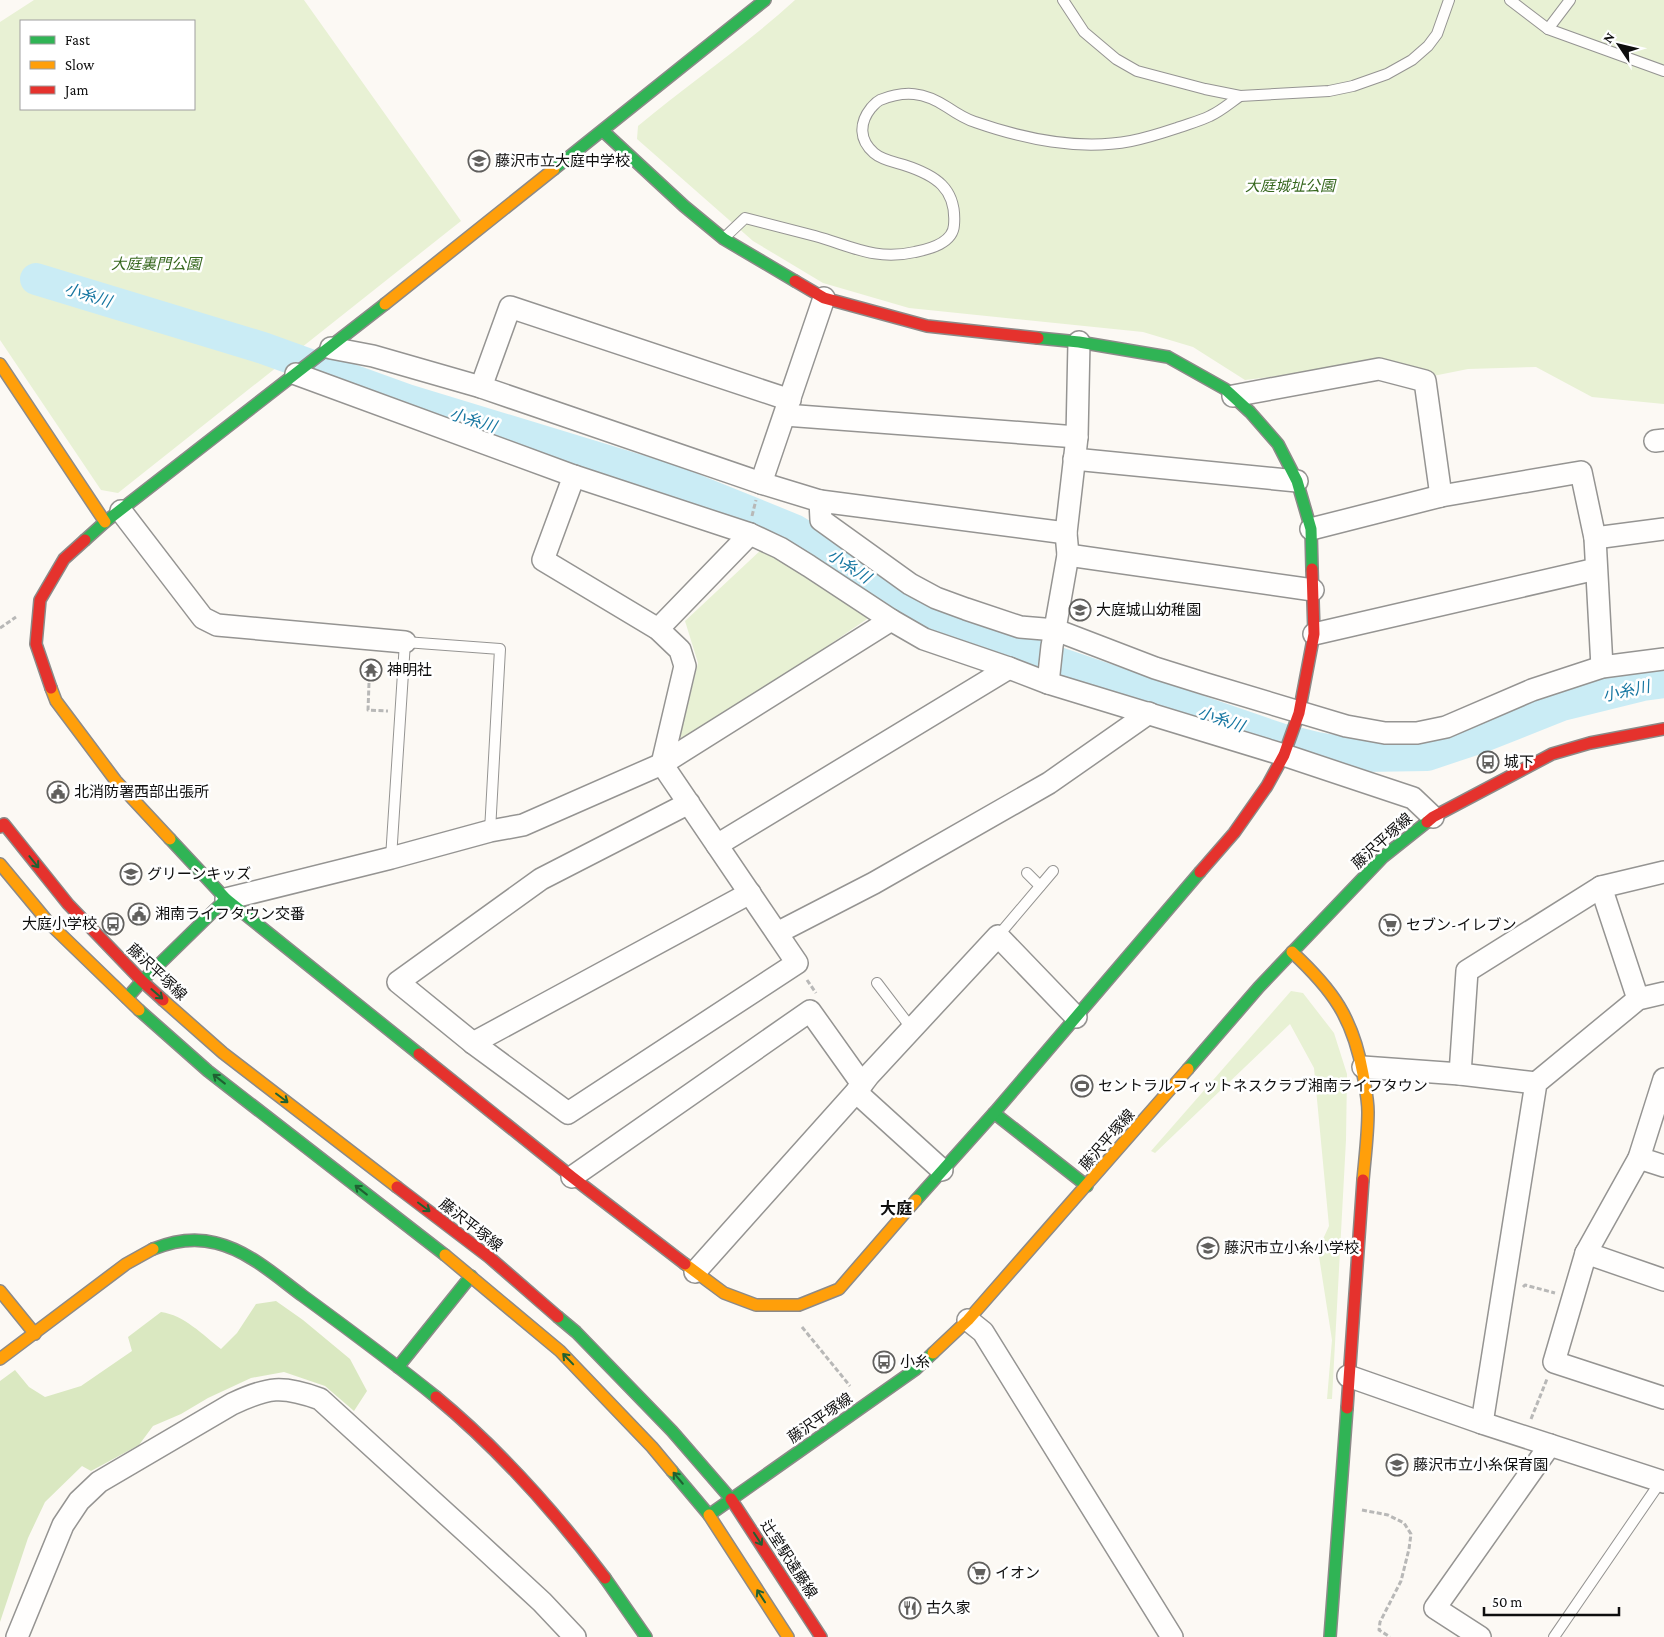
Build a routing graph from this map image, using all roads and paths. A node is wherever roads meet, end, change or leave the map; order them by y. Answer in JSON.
{"nodes":[{"id":1,"x":765,"y":0,"type":"edge"},
{"id":2,"x":1063,"y":0,"type":"edge"},
{"id":3,"x":1449,"y":0,"type":"edge"},
{"id":4,"x":1510,"y":0,"type":"edge"},
{"id":5,"x":1570,"y":0,"type":"edge"},
{"id":6,"x":1548,"y":29,"type":"junction"},
{"id":7,"x":1664,"y":71,"type":"edge"},
{"id":8,"x":1240,"y":96,"type":"junction"},
{"id":9,"x":603,"y":131,"type":"junction"},
{"id":10,"x":724,"y":239,"type":"junction"},
{"id":11,"x":824,"y":298,"type":"junction"},
{"id":12,"x":1079,"y":342,"type":"junction"},
{"id":13,"x":330,"y":348,"type":"junction"},
{"id":14,"x":0,"y":364,"type":"edge"},
{"id":15,"x":296,"y":374,"type":"junction"},
{"id":16,"x":481,"y":387,"type":"junction"},
{"id":17,"x":1233,"y":396,"type":"junction"},
{"id":18,"x":788,"y":408,"type":"junction"},
{"id":19,"x":1077,"y":437,"type":"junction"},
{"id":20,"x":1074,"y":458,"type":"junction"},
{"id":21,"x":574,"y":476,"type":"junction"},
{"id":22,"x":1297,"y":481,"type":"junction"},
{"id":23,"x":758,"y":492,"type":"junction"},
{"id":24,"x":1441,"y":496,"type":"junction"},
{"id":25,"x":820,"y":501,"type":"junction"},
{"id":26,"x":113,"y":516,"type":"junction"},
{"id":27,"x":750,"y":527,"type":"junction"},
{"id":28,"x":1311,"y":529,"type":"junction"},
{"id":29,"x":1664,"y":529,"type":"edge"},
{"id":30,"x":1066,"y":533,"type":"junction"},
{"id":31,"x":1595,"y":538,"type":"junction"},
{"id":32,"x":1068,"y":555,"type":"junction"},
{"id":33,"x":1596,"y":569,"type":"junction"},
{"id":34,"x":1313,"y":590,"type":"junction"},
{"id":35,"x":16,"y":617,"type":"dead end"},
{"id":36,"x":891,"y":620,"type":"junction"},
{"id":37,"x":0,"y":628,"type":"edge"},
{"id":38,"x":658,"y":629,"type":"junction"},
{"id":39,"x":1314,"y":634,"type":"junction"},
{"id":40,"x":1054,"y":638,"type":"junction"},
{"id":41,"x":405,"y":642,"type":"junction"},
{"id":42,"x":1664,"y":659,"type":"edge"},
{"id":43,"x":1602,"y":667,"type":"junction"},
{"id":44,"x":1009,"y":668,"type":"junction"},
{"id":45,"x":1049,"y":678,"type":"junction"},
{"id":46,"x":369,"y":683,"type":"dead end"},
{"id":47,"x":401,"y":712,"type":"junction"},
{"id":48,"x":1149,"y":713,"type":"junction"},
{"id":49,"x":1296,"y":719,"type":"junction"},
{"id":50,"x":1664,"y":729,"type":"edge"},
{"id":51,"x":1285,"y":751,"type":"junction"},
{"id":52,"x":662,"y":764,"type":"junction"},
{"id":53,"x":689,"y":803,"type":"junction"},
{"id":54,"x":1433,"y":817,"type":"junction"},
{"id":55,"x":1,"y":823,"type":"edge"},
{"id":56,"x":490,"y":831,"type":"junction"},
{"id":57,"x":717,"y":845,"type":"junction"},
{"id":58,"x":391,"y":858,"type":"junction"},
{"id":59,"x":0,"y":864,"type":"edge"},
{"id":60,"x":1053,"y":871,"type":"dead end"},
{"id":61,"x":1664,"y":872,"type":"edge"},
{"id":62,"x":1027,"y":873,"type":"dead end"},
{"id":63,"x":1040,"y":886,"type":"junction"},
{"id":64,"x":1601,"y":887,"type":"junction"},
{"id":65,"x":750,"y":893,"type":"junction"},
{"id":66,"x":226,"y":899,"type":"junction"},
{"id":67,"x":777,"y":933,"type":"junction"},
{"id":68,"x":998,"y":936,"type":"junction"},
{"id":69,"x":1292,"y":952,"type":"junction"},
{"id":70,"x":142,"y":981,"type":"junction"},
{"id":71,"x":877,"y":983,"type":"dead end"},
{"id":72,"x":1664,"y":993,"type":"edge"},
{"id":73,"x":126,"y":999,"type":"junction"},
{"id":74,"x":1638,"y":999,"type":"junction"},
{"id":75,"x":1076,"y":1017,"type":"junction"},
{"id":76,"x":912,"y":1029,"type":"junction"},
{"id":77,"x":474,"y":1043,"type":"junction"},
{"id":78,"x":1363,"y":1067,"type":"junction"},
{"id":79,"x":1460,"y":1074,"type":"junction"},
{"id":80,"x":1664,"y":1079,"type":"edge"},
{"id":81,"x":1536,"y":1083,"type":"junction"},
{"id":82,"x":859,"y":1088,"type":"junction"},
{"id":83,"x":994,"y":1113,"type":"junction"},
{"id":84,"x":1639,"y":1158,"type":"junction"},
{"id":85,"x":1664,"y":1166,"type":"edge"},
{"id":86,"x":942,"y":1170,"type":"junction"},
{"id":87,"x":572,"y":1177,"type":"junction"},
{"id":88,"x":390,"y":1181,"type":"junction"},
{"id":89,"x":1087,"y":1186,"type":"junction"},
{"id":90,"x":1586,"y":1253,"type":"junction"},
{"id":91,"x":695,"y":1272,"type":"junction"},
{"id":92,"x":471,"y":1276,"type":"junction"},
{"id":93,"x":1664,"y":1280,"type":"edge"},
{"id":94,"x":0,"y":1291,"type":"edge"},
{"id":95,"x":1573,"y":1297,"type":"junction"},
{"id":96,"x":1501,"y":1305,"type":"junction"},
{"id":97,"x":968,"y":1320,"type":"junction"},
{"id":98,"x":802,"y":1326,"type":"dead end"},
{"id":99,"x":35,"y":1334,"type":"junction"},
{"id":100,"x":0,"y":1359,"type":"edge"},
{"id":101,"x":1554,"y":1362,"type":"junction"},
{"id":102,"x":398,"y":1367,"type":"junction"},
{"id":103,"x":1348,"y":1376,"type":"junction"},
{"id":104,"x":850,"y":1386,"type":"dead end"},
{"id":105,"x":1664,"y":1398,"type":"edge"},
{"id":106,"x":1482,"y":1422,"type":"junction"},
{"id":107,"x":1524,"y":1436,"type":"junction"},
{"id":108,"x":1550,"y":1445,"type":"junction"},
{"id":109,"x":1663,"y":1481,"type":"edge"},
{"id":110,"x":731,"y":1498,"type":"junction"},
{"id":111,"x":1339,"y":1505,"type":"junction"},
{"id":112,"x":709,"y":1515,"type":"junction"},
{"id":113,"x":17,"y":1637,"type":"edge"},
{"id":114,"x":575,"y":1637,"type":"edge"},
{"id":115,"x":646,"y":1637,"type":"edge"},
{"id":116,"x":788,"y":1637,"type":"edge"},
{"id":117,"x":821,"y":1637,"type":"edge"},
{"id":118,"x":1172,"y":1637,"type":"edge"},
{"id":119,"x":1330,"y":1637,"type":"edge"},
{"id":120,"x":1390,"y":1637,"type":"edge"},
{"id":121,"x":1480,"y":1637,"type":"edge"},
{"id":122,"x":1554,"y":1637,"type":"edge"}],
"edges":[{"from":1,"to":9,"type":"street"},
{"from":2,"to":8,"type":"lane"},
{"from":3,"to":8,"type":"lane"},
{"from":4,"to":6,"type":"lane"},
{"from":5,"to":6,"type":"lane"},
{"from":6,"to":7,"type":"lane"},
{"from":8,"to":10,"type":"lane"},
{"from":9,"to":10,"type":"street"},
{"from":9,"to":13,"type":"street"},
{"from":10,"to":11,"type":"street"},
{"from":11,"to":12,"type":"street"},
{"from":11,"to":18,"type":"street"},
{"from":12,"to":17,"type":"street"},
{"from":12,"to":19,"type":"street"},
{"from":13,"to":15,"type":"street"},
{"from":13,"to":16,"type":"street"},
{"from":14,"to":26,"type":"street"},
{"from":15,"to":21,"type":"street"},
{"from":15,"to":26,"type":"street"},
{"from":16,"to":18,"type":"street"},
{"from":16,"to":23,"type":"street"},
{"from":17,"to":22,"type":"street"},
{"from":17,"to":24,"type":"street"},
{"from":18,"to":19,"type":"street"},
{"from":18,"to":23,"type":"street"},
{"from":19,"to":20,"type":"street"},
{"from":20,"to":22,"type":"street"},
{"from":20,"to":30,"type":"street"},
{"from":21,"to":27,"type":"street"},
{"from":21,"to":38,"type":"street"},
{"from":22,"to":28,"type":"street"},
{"from":23,"to":25,"type":"street"},
{"from":23,"to":27,"type":"path"},
{"from":24,"to":28,"type":"street"},
{"from":24,"to":31,"type":"street"},
{"from":25,"to":30,"type":"street"},
{"from":25,"to":40,"type":"street"},
{"from":26,"to":41,"type":"street"},
{"from":26,"to":66,"type":"street"},
{"from":27,"to":36,"type":"street"},
{"from":27,"to":38,"type":"street"},
{"from":28,"to":34,"type":"street"},
{"from":29,"to":31,"type":"street"},
{"from":30,"to":32,"type":"street"},
{"from":31,"to":33,"type":"street"},
{"from":32,"to":34,"type":"street"},
{"from":32,"to":40,"type":"street"},
{"from":33,"to":39,"type":"street"},
{"from":33,"to":43,"type":"street"},
{"from":34,"to":39,"type":"street"},
{"from":35,"to":37,"type":"path"},
{"from":36,"to":44,"type":"street"},
{"from":36,"to":52,"type":"street"},
{"from":38,"to":52,"type":"street"},
{"from":39,"to":49,"type":"street"},
{"from":40,"to":45,"type":"street"},
{"from":40,"to":49,"type":"street"},
{"from":41,"to":47,"type":"lane"},
{"from":41,"to":56,"type":"lane"},
{"from":42,"to":43,"type":"street"},
{"from":43,"to":49,"type":"street"},
{"from":44,"to":45,"type":"street"},
{"from":44,"to":57,"type":"street"},
{"from":45,"to":48,"type":"street"},
{"from":46,"to":47,"type":"path"},
{"from":47,"to":58,"type":"lane"},
{"from":48,"to":51,"type":"street"},
{"from":48,"to":67,"type":"street"},
{"from":49,"to":51,"type":"street"},
{"from":50,"to":54,"type":"street","name":"藤沢平塚線"},
{"from":51,"to":54,"type":"street"},
{"from":51,"to":75,"type":"street"},
{"from":52,"to":53,"type":"street"},
{"from":52,"to":56,"type":"street"},
{"from":53,"to":57,"type":"street"},
{"from":53,"to":77,"type":"street"},
{"from":54,"to":69,"type":"street","name":"藤沢平塚線"},
{"from":55,"to":70,"type":"street","name":"藤沢平塚線","one_way":true},
{"from":56,"to":58,"type":"street"},
{"from":57,"to":65,"type":"street"},
{"from":58,"to":66,"type":"street"},
{"from":59,"to":73,"type":"street"},
{"from":60,"to":63,"type":"lane"},
{"from":61,"to":64,"type":"street"},
{"from":62,"to":63,"type":"lane"},
{"from":63,"to":68,"type":"lane"},
{"from":64,"to":74,"type":"street"},
{"from":64,"to":79,"type":"street"},
{"from":65,"to":67,"type":"street"},
{"from":65,"to":77,"type":"street"},
{"from":66,"to":70,"type":"street"},
{"from":66,"to":87,"type":"street"},
{"from":67,"to":77,"type":"street"},
{"from":68,"to":75,"type":"street"},
{"from":68,"to":76,"type":"street"},
{"from":69,"to":78,"type":"street"},
{"from":69,"to":89,"type":"street","name":"藤沢平塚線"},
{"from":70,"to":73,"type":"street"},
{"from":70,"to":88,"type":"street","name":"藤沢平塚線","one_way":true},
{"from":71,"to":76,"type":"lane"},
{"from":72,"to":74,"type":"street"},
{"from":92,"to":73,"type":"street","one_way":true},
{"from":74,"to":81,"type":"street"},
{"from":75,"to":83,"type":"street"},
{"from":76,"to":82,"type":"street"},
{"from":78,"to":79,"type":"street"},
{"from":78,"to":103,"type":"street"},
{"from":79,"to":81,"type":"street"},
{"from":80,"to":84,"type":"street"},
{"from":81,"to":96,"type":"street"},
{"from":82,"to":86,"type":"street"},
{"from":82,"to":87,"type":"street"},
{"from":82,"to":91,"type":"street"},
{"from":83,"to":86,"type":"street"},
{"from":83,"to":89,"type":"street"},
{"from":84,"to":85,"type":"street"},
{"from":84,"to":90,"type":"street"},
{"from":86,"to":91,"type":"street"},
{"from":87,"to":91,"type":"street"},
{"from":88,"to":92,"type":"street"},
{"from":88,"to":110,"type":"street","name":"藤沢平塚線","one_way":true},
{"from":89,"to":97,"type":"street","name":"藤沢平塚線"},
{"from":90,"to":93,"type":"street"},
{"from":90,"to":95,"type":"street"},
{"from":92,"to":102,"type":"street"},
{"from":112,"to":92,"type":"street","one_way":true},
{"from":94,"to":99,"type":"street"},
{"from":95,"to":96,"type":"path"},
{"from":95,"to":101,"type":"street"},
{"from":96,"to":106,"type":"street"},
{"from":97,"to":110,"type":"street","name":"藤沢平塚線"},
{"from":97,"to":118,"type":"street"},
{"from":98,"to":104,"type":"path"},
{"from":99,"to":100,"type":"street"},
{"from":99,"to":102,"type":"street"},
{"from":101,"to":105,"type":"street"},
{"from":101,"to":107,"type":"path"},
{"from":102,"to":115,"type":"street"},
{"from":103,"to":106,"type":"street"},
{"from":103,"to":111,"type":"street"},
{"from":106,"to":107,"type":"street"},
{"from":107,"to":108,"type":"street"},
{"from":108,"to":109,"type":"street"},
{"from":108,"to":121,"type":"street"},
{"from":109,"to":122,"type":"lane"},
{"from":110,"to":112,"type":"street"},
{"from":110,"to":117,"type":"street","name":"辻堂駅遠藤線","one_way":true},
{"from":111,"to":119,"type":"street"},
{"from":111,"to":120,"type":"path"},
{"from":116,"to":112,"type":"street","one_way":true},
{"from":113,"to":114,"type":"street"}]}
